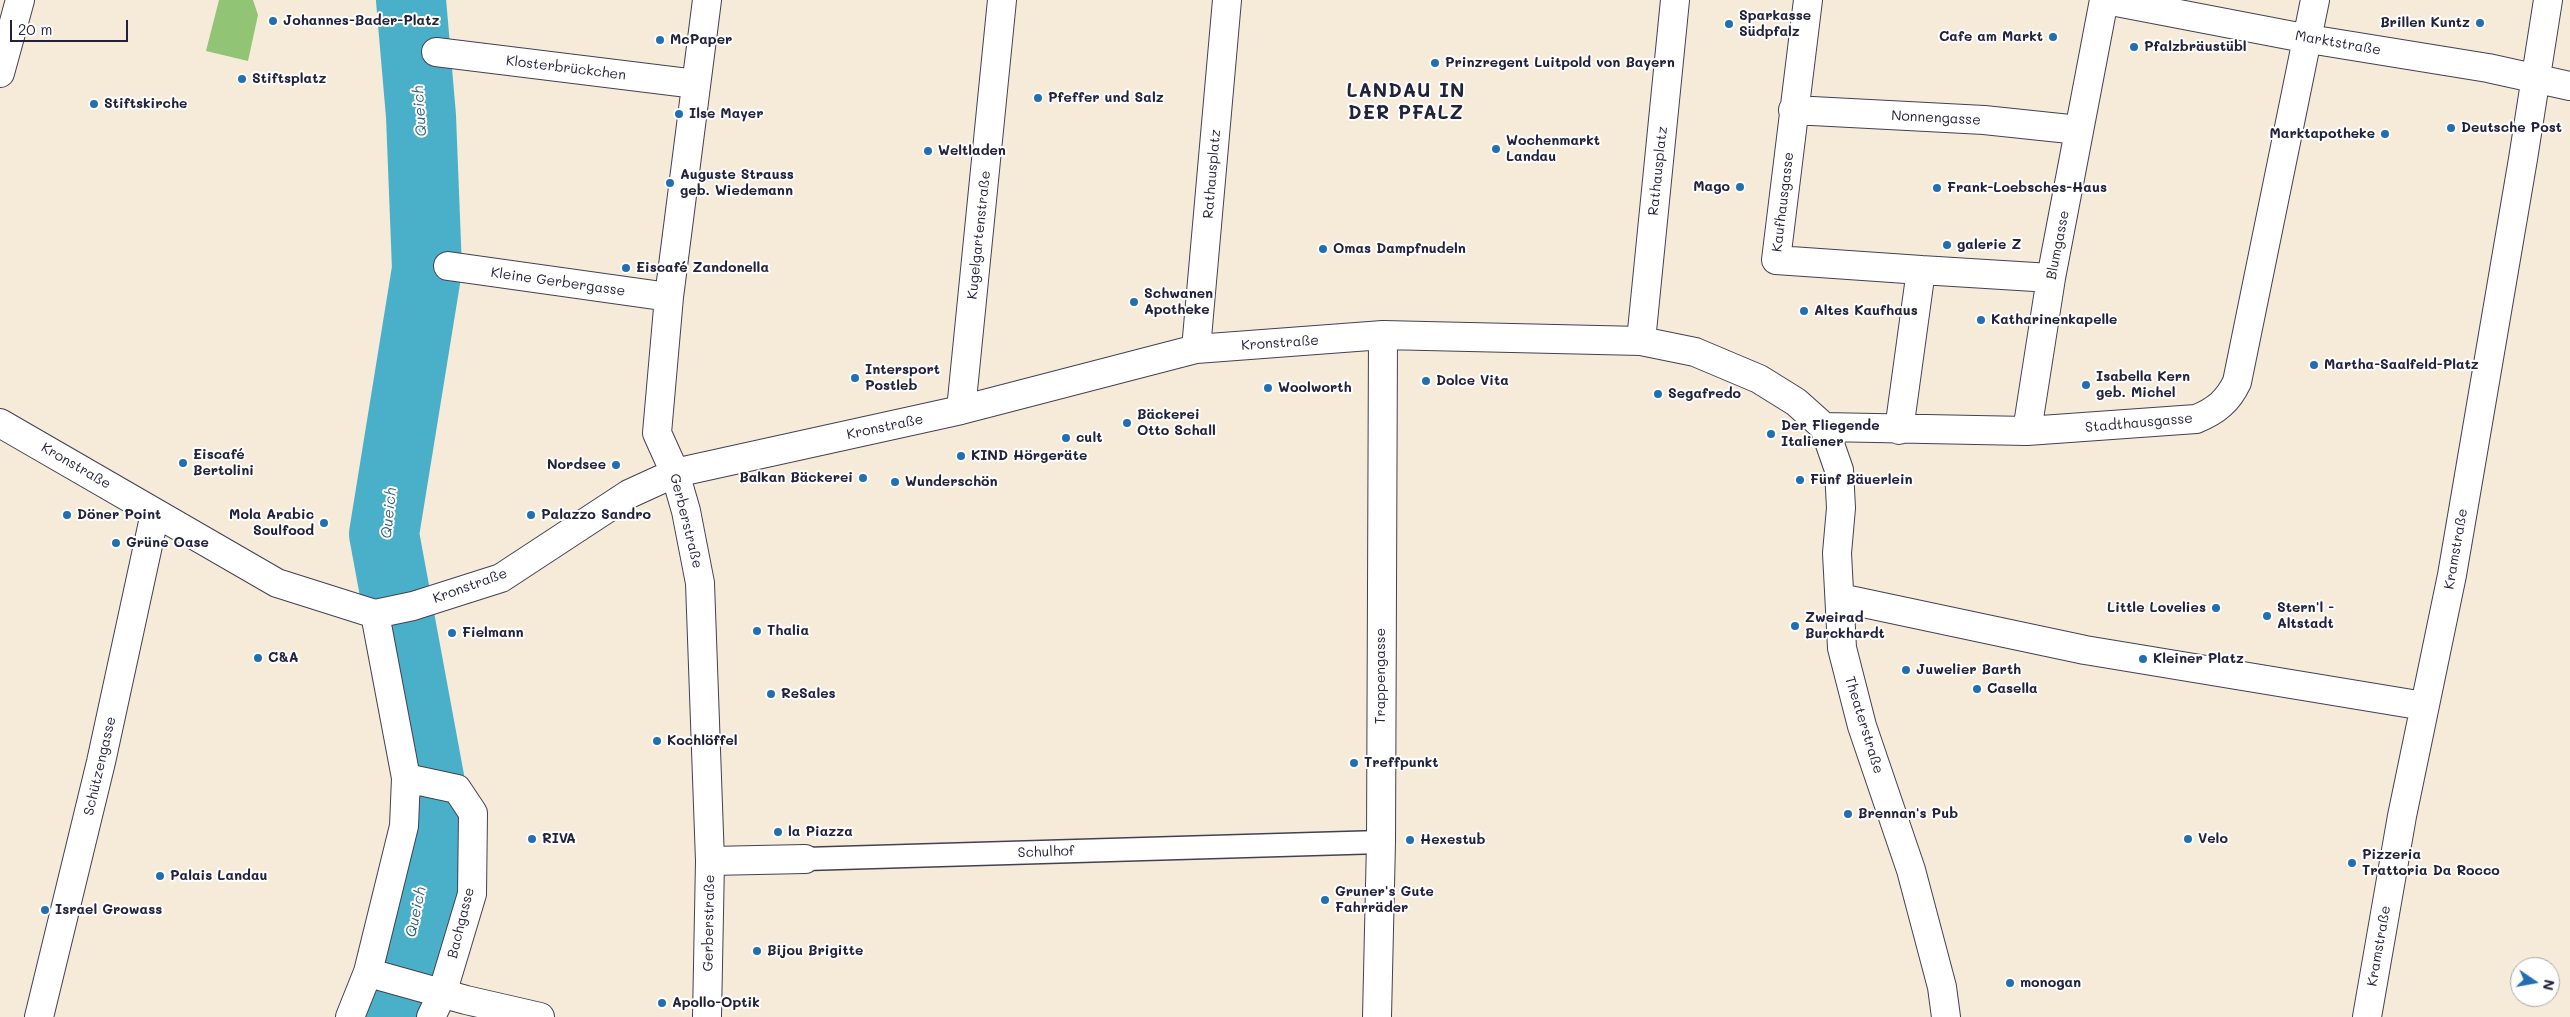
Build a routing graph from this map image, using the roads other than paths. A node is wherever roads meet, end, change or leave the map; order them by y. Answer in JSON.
{"nodes":[{"id":1,"x":20,"y":0,"type":"edge"},
{"id":2,"x":708,"y":0,"type":"edge"},
{"id":3,"x":1002,"y":0,"type":"edge"},
{"id":4,"x":1227,"y":0,"type":"edge"},
{"id":5,"x":1675,"y":0,"type":"edge"},
{"id":6,"x":1808,"y":0,"type":"edge"},
{"id":7,"x":2105,"y":0,"type":"edge"},
{"id":8,"x":2315,"y":0,"type":"edge"},
{"id":9,"x":2548,"y":0,"type":"edge"},
{"id":10,"x":2192,"y":8,"type":"edge"},
{"id":11,"x":2309,"y":39,"type":"junction"},
{"id":12,"x":436,"y":52,"type":"dead end"},
{"id":13,"x":1,"y":68,"type":"edge"},
{"id":14,"x":2535,"y":78,"type":"junction"},
{"id":15,"x":696,"y":84,"type":"junction"},
{"id":16,"x":2570,"y":86,"type":"edge"},
{"id":17,"x":1793,"y":110,"type":"junction"},
{"id":18,"x":2079,"y":130,"type":"junction"},
{"id":19,"x":448,"y":266,"type":"dead end"},
{"id":20,"x":1921,"y":270,"type":"junction"},
{"id":21,"x":2051,"y":278,"type":"junction"},
{"id":22,"x":669,"y":297,"type":"junction"},
{"id":23,"x":1383,"y":335,"type":"junction"},
{"id":24,"x":1641,"y":341,"type":"junction"},
{"id":25,"x":1196,"y":349,"type":"junction"},
{"id":26,"x":961,"y":410,"type":"junction"},
{"id":27,"x":0,"y":423,"type":"edge"},
{"id":28,"x":1824,"y":427,"type":"junction"},
{"id":29,"x":1899,"y":430,"type":"junction"},
{"id":30,"x":2027,"y":431,"type":"junction"},
{"id":31,"x":675,"y":473,"type":"junction"},
{"id":32,"x":155,"y":513,"type":"junction"},
{"id":33,"x":1840,"y":598,"type":"junction"},
{"id":34,"x":381,"y":613,"type":"junction"},
{"id":35,"x":2424,"y":706,"type":"junction"},
{"id":36,"x":412,"y":779,"type":"junction"},
{"id":37,"x":1381,"y":842,"type":"junction"},
{"id":38,"x":805,"y":859,"type":"joint"},
{"id":39,"x":710,"y":861,"type":"junction"},
{"id":40,"x":380,"y":976,"type":"dead end"},
{"id":41,"x":437,"y":1005,"type":"edge"},
{"id":42,"x":39,"y":1017,"type":"edge"},
{"id":43,"x":350,"y":1017,"type":"edge"},
{"id":44,"x":540,"y":1017,"type":"edge"},
{"id":45,"x":707,"y":1017,"type":"edge"},
{"id":46,"x":1377,"y":1017,"type":"edge"},
{"id":47,"x":1946,"y":1017,"type":"edge"},
{"id":48,"x":2367,"y":1017,"type":"edge"}],
"edges":[{"from":1,"to":13,"type":"street"},
{"from":2,"to":15,"type":"street","name":"Gerberstraße"},
{"from":3,"to":26,"type":"street","name":"Kugelgartenstraße"},
{"from":4,"to":25,"type":"street","name":"Rathausplatz"},
{"from":5,"to":24,"type":"street","name":"Rathausplatz"},
{"from":6,"to":17,"type":"street","name":"Kaufhausgasse"},
{"from":7,"to":10,"type":"street","name":"Marktstraße"},
{"from":7,"to":18,"type":"street","name":"Blumgasse"},
{"from":8,"to":11,"type":"street","name":"Stadthausgasse"},
{"from":9,"to":14,"type":"street","name":"Kramstraße"},
{"from":10,"to":11,"type":"street","name":"Marktstraße"},
{"from":11,"to":14,"type":"street","name":"Marktstraße"},
{"from":11,"to":30,"type":"street","name":"Stadthausgasse"},
{"from":12,"to":15,"type":"street","name":"Klosterbrückchen"},
{"from":14,"to":16,"type":"street","name":"Marktstraße"},
{"from":14,"to":35,"type":"street","name":"Kramstraße"},
{"from":15,"to":22,"type":"street","name":"Gerberstraße"},
{"from":17,"to":18,"type":"street","name":"Nonnengasse"},
{"from":17,"to":20,"type":"street","name":"Kaufhausgasse"},
{"from":18,"to":21,"type":"street","name":"Blumgasse"},
{"from":19,"to":22,"type":"street","name":"Kleine Gerbergasse"},
{"from":20,"to":21,"type":"street","name":"Kaufhausgasse"},
{"from":20,"to":29,"type":"street"},
{"from":21,"to":30,"type":"street","name":"Blumgasse"},
{"from":22,"to":31,"type":"street","name":"Gerberstraße"},
{"from":23,"to":24,"type":"street","name":"Kronstraße"},
{"from":23,"to":25,"type":"street","name":"Kronstraße"},
{"from":23,"to":37,"type":"street","name":"Trappengasse"},
{"from":24,"to":28,"type":"street","name":"Kronstraße"},
{"from":25,"to":26,"type":"street","name":"Kronstraße"},
{"from":26,"to":31,"type":"street","name":"Kronstraße"},
{"from":27,"to":32,"type":"street","name":"Kronstraße"},
{"from":28,"to":29,"type":"street","name":"Stadthausgasse"},
{"from":28,"to":33,"type":"street","name":"Theaterstraße"},
{"from":29,"to":30,"type":"street","name":"Stadthausgasse"},
{"from":31,"to":34,"type":"street","name":"Kronstraße"},
{"from":31,"to":39,"type":"street","name":"Gerberstraße"},
{"from":32,"to":34,"type":"street","name":"Kronstraße"},
{"from":32,"to":42,"type":"street","name":"Schützengasse"},
{"from":33,"to":35,"type":"street"},
{"from":33,"to":47,"type":"street","name":"Theaterstraße"},
{"from":34,"to":36,"type":"street"},
{"from":35,"to":48,"type":"street","name":"Kramstraße"},
{"from":36,"to":41,"type":"street","name":"Bachgasse"},
{"from":36,"to":43,"type":"street"},
{"from":37,"to":38,"type":"lane","name":"Schulhof"},
{"from":37,"to":46,"type":"street","name":"Trappengasse"},
{"from":38,"to":39,"type":"street","name":"Schulhof"},
{"from":39,"to":45,"type":"street","name":"Gerberstraße"},
{"from":40,"to":41,"type":"street"},
{"from":41,"to":44,"type":"street"}]}
